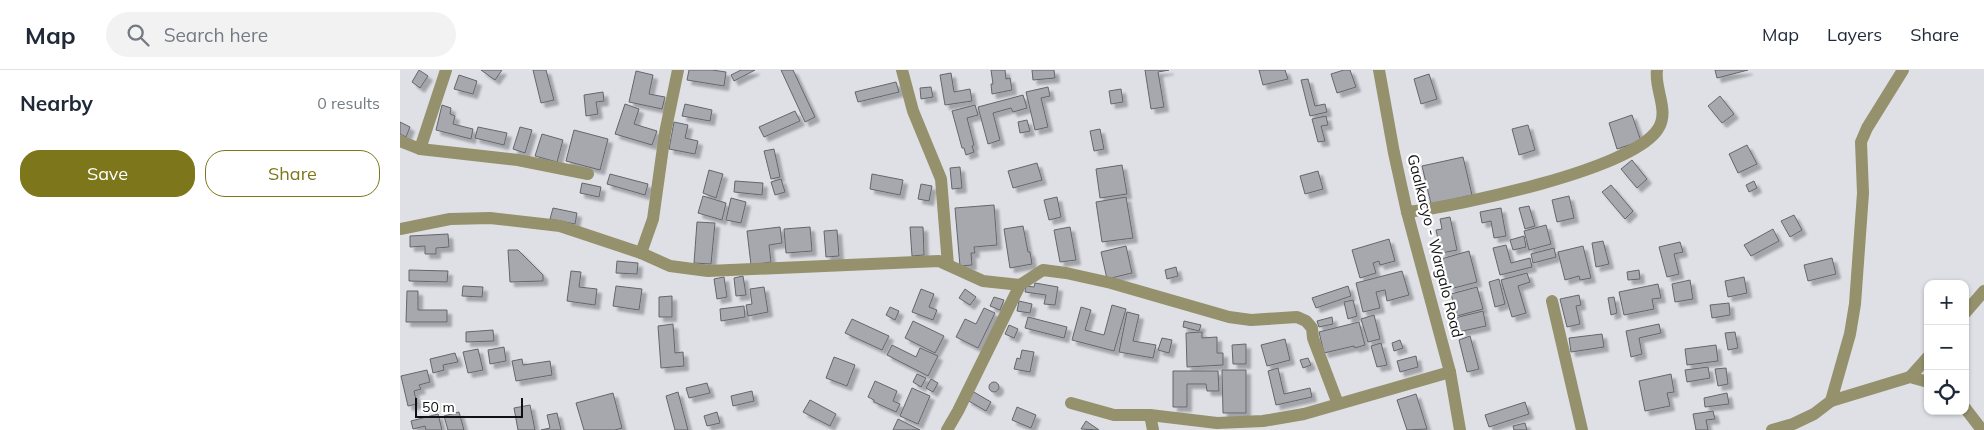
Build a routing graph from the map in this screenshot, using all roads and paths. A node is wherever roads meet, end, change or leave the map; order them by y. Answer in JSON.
{"nodes":[{"id":1,"x":446,"y":70,"type":"edge"},
{"id":2,"x":678,"y":70,"type":"edge"},
{"id":3,"x":902,"y":70,"type":"edge"},
{"id":4,"x":1378,"y":70,"type":"edge"},
{"id":5,"x":1657,"y":70,"type":"edge"},
{"id":6,"x":1904,"y":70,"type":"edge"},
{"id":7,"x":400,"y":141,"type":"edge"},
{"id":8,"x":420,"y":149,"type":"junction"},
{"id":9,"x":588,"y":174,"type":"dead end"},
{"id":10,"x":1407,"y":212,"type":"junction"},
{"id":11,"x":400,"y":229,"type":"edge"},
{"id":12,"x":641,"y":254,"type":"junction"},
{"id":13,"x":948,"y":265,"type":"junction"},
{"id":14,"x":1020,"y":285,"type":"junction"},
{"id":15,"x":1984,"y":291,"type":"edge"},
{"id":16,"x":1552,"y":301,"type":"dead end"},
{"id":17,"x":1969,"y":308,"type":"edge"},
{"id":18,"x":1924,"y":362,"type":"edge"},
{"id":19,"x":1450,"y":372,"type":"junction"},
{"id":20,"x":1910,"y":378,"type":"junction"},
{"id":21,"x":1924,"y":381,"type":"edge"},
{"id":22,"x":1831,"y":401,"type":"junction"},
{"id":23,"x":1071,"y":403,"type":"dead end"},
{"id":24,"x":1338,"y":404,"type":"junction"},
{"id":25,"x":1969,"y":413,"type":"edge"},
{"id":26,"x":1150,"y":415,"type":"junction"},
{"id":27,"x":1794,"y":427,"type":"edge"},
{"id":28,"x":947,"y":430,"type":"edge"},
{"id":29,"x":1153,"y":430,"type":"edge"},
{"id":30,"x":1460,"y":430,"type":"edge"},
{"id":31,"x":1582,"y":430,"type":"edge"},
{"id":32,"x":1772,"y":430,"type":"edge"},
{"id":33,"x":1982,"y":430,"type":"edge"}],
"edges":[{"from":1,"to":8,"type":"street"},
{"from":2,"to":12,"type":"street"},
{"from":3,"to":13,"type":"street"},
{"from":4,"to":10,"type":"street","name":"Gaalkacyo - Wargalo Road"},
{"from":5,"to":10,"type":"street"},
{"from":6,"to":22,"type":"street"},
{"from":7,"to":8,"type":"street"},
{"from":8,"to":9,"type":"street"},
{"from":10,"to":19,"type":"street","name":"Gaalkacyo - Wargalo Road"},
{"from":11,"to":12,"type":"street"},
{"from":12,"to":13,"type":"street"},
{"from":13,"to":14,"type":"street"},
{"from":14,"to":24,"type":"street"},
{"from":14,"to":28,"type":"street"},
{"from":15,"to":17,"type":"street"},
{"from":16,"to":31,"type":"street"},
{"from":18,"to":20,"type":"street"},
{"from":19,"to":24,"type":"street"},
{"from":19,"to":30,"type":"street","name":"Gaalkacyo - Wargalo Road"},
{"from":20,"to":21,"type":"street"},
{"from":20,"to":22,"type":"street"},
{"from":22,"to":27,"type":"street"},
{"from":23,"to":26,"type":"street"},
{"from":24,"to":26,"type":"street"},
{"from":25,"to":33,"type":"street"},
{"from":26,"to":29,"type":"street"},
{"from":27,"to":32,"type":"street"}]}
